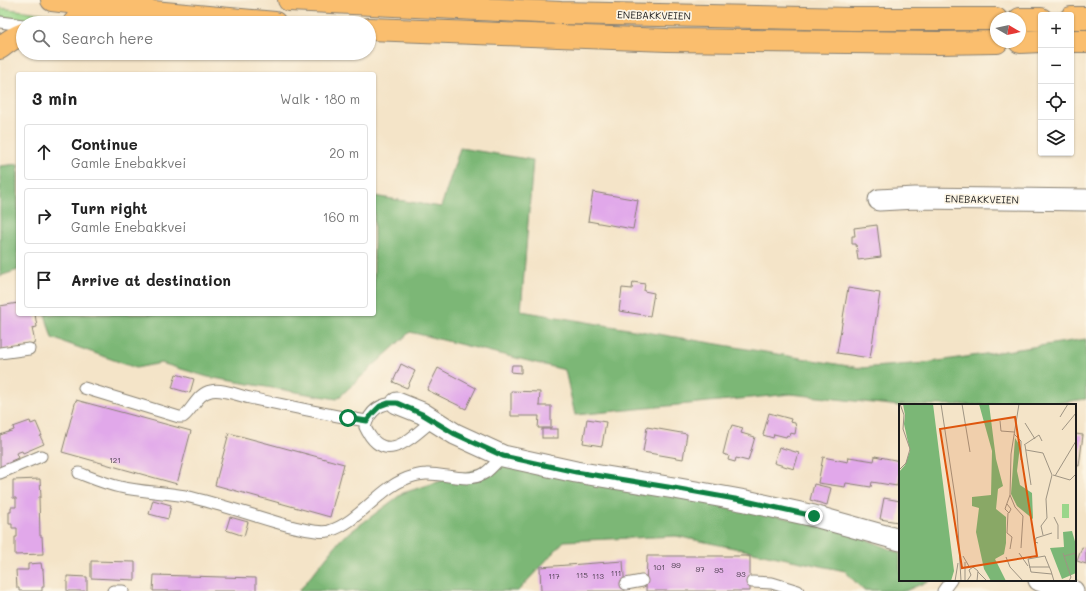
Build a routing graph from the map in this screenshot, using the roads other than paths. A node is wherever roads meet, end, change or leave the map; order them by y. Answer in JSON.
{"nodes":[{"id":1,"x":52,"y":0,"type":"edge"},
{"id":2,"x":289,"y":0,"type":"edge"},
{"id":3,"x":153,"y":12,"type":"junction"},
{"id":4,"x":124,"y":16,"type":"edge"},
{"id":5,"x":197,"y":16,"type":"edge"},
{"id":6,"x":1074,"y":18,"type":"edge"},
{"id":7,"x":1086,"y":18,"type":"edge"},
{"id":8,"x":990,"y":19,"type":"edge"},
{"id":9,"x":1026,"y":19,"type":"edge"},
{"id":10,"x":1038,"y":19,"type":"edge"},
{"id":11,"x":0,"y":22,"type":"edge"},
{"id":12,"x":16,"y":24,"type":"edge"},
{"id":13,"x":376,"y":29,"type":"edge"},
{"id":14,"x":16,"y":37,"type":"edge"},
{"id":15,"x":1038,"y":41,"type":"edge"},
{"id":16,"x":1074,"y":41,"type":"edge"},
{"id":17,"x":1086,"y":41,"type":"edge"},
{"id":18,"x":990,"y":42,"type":"edge"},
{"id":19,"x":1026,"y":42,"type":"edge"},
{"id":20,"x":0,"y":48,"type":"edge"},
{"id":21,"x":879,"y":200,"type":"dead end"},
{"id":22,"x":1086,"y":200,"type":"edge"},
{"id":23,"x":29,"y":349,"type":"dead end"},
{"id":24,"x":0,"y":353,"type":"edge"},
{"id":25,"x":84,"y":388,"type":"dead end"},
{"id":26,"x":397,"y":403,"type":"joint"},
{"id":27,"x":433,"y":420,"type":"junction"},
{"id":28,"x":367,"y":421,"type":"junction"},
{"id":29,"x":41,"y":456,"type":"dead end"},
{"id":30,"x":503,"y":456,"type":"junction"},
{"id":31,"x":0,"y":473,"type":"edge"},
{"id":32,"x":79,"y":474,"type":"dead end"},
{"id":33,"x":899,"y":540,"type":"edge"},
{"id":34,"x":642,"y":581,"type":"dead end"},
{"id":35,"x":950,"y":581,"type":"edge"},
{"id":36,"x":1042,"y":581,"type":"edge"},
{"id":37,"x":752,"y":582,"type":"dead end"},
{"id":38,"x":626,"y":584,"type":"dead end"},
{"id":39,"x":113,"y":591,"type":"edge"},
{"id":40,"x":123,"y":591,"type":"edge"},
{"id":41,"x":798,"y":591,"type":"edge"},
{"id":42,"x":943,"y":591,"type":"edge"},
{"id":43,"x":1073,"y":591,"type":"edge"}],
"edges":[{"from":1,"to":3,"type":"highway"},
{"from":2,"to":8,"type":"highway","name":"ENEBAKKVEIEN"},
{"from":3,"to":4,"type":"highway"},
{"from":3,"to":5,"type":"highway"},
{"from":6,"to":7,"type":"highway"},
{"from":9,"to":10,"type":"highway"},
{"from":11,"to":12,"type":"lane"},
{"from":13,"to":18,"type":"highway"},
{"from":14,"to":20,"type":"highway"},
{"from":15,"to":19,"type":"highway"},
{"from":16,"to":17,"type":"highway"},
{"from":21,"to":22,"type":"street","name":"ENEBAKKVEIEN"},
{"from":23,"to":24,"type":"lane"},
{"from":25,"to":28,"type":"lane"},
{"from":26,"to":27,"type":"street"},
{"from":26,"to":28,"type":"lane"},
{"from":27,"to":28,"type":"lane"},
{"from":27,"to":30,"type":"street"},
{"from":29,"to":31,"type":"lane"},
{"from":30,"to":32,"type":"lane"},
{"from":30,"to":33,"type":"street"},
{"from":34,"to":38,"type":"lane"},
{"from":35,"to":42,"type":"lane"},
{"from":36,"to":43,"type":"street"},
{"from":37,"to":41,"type":"lane"},
{"from":39,"to":40,"type":"lane"}]}
